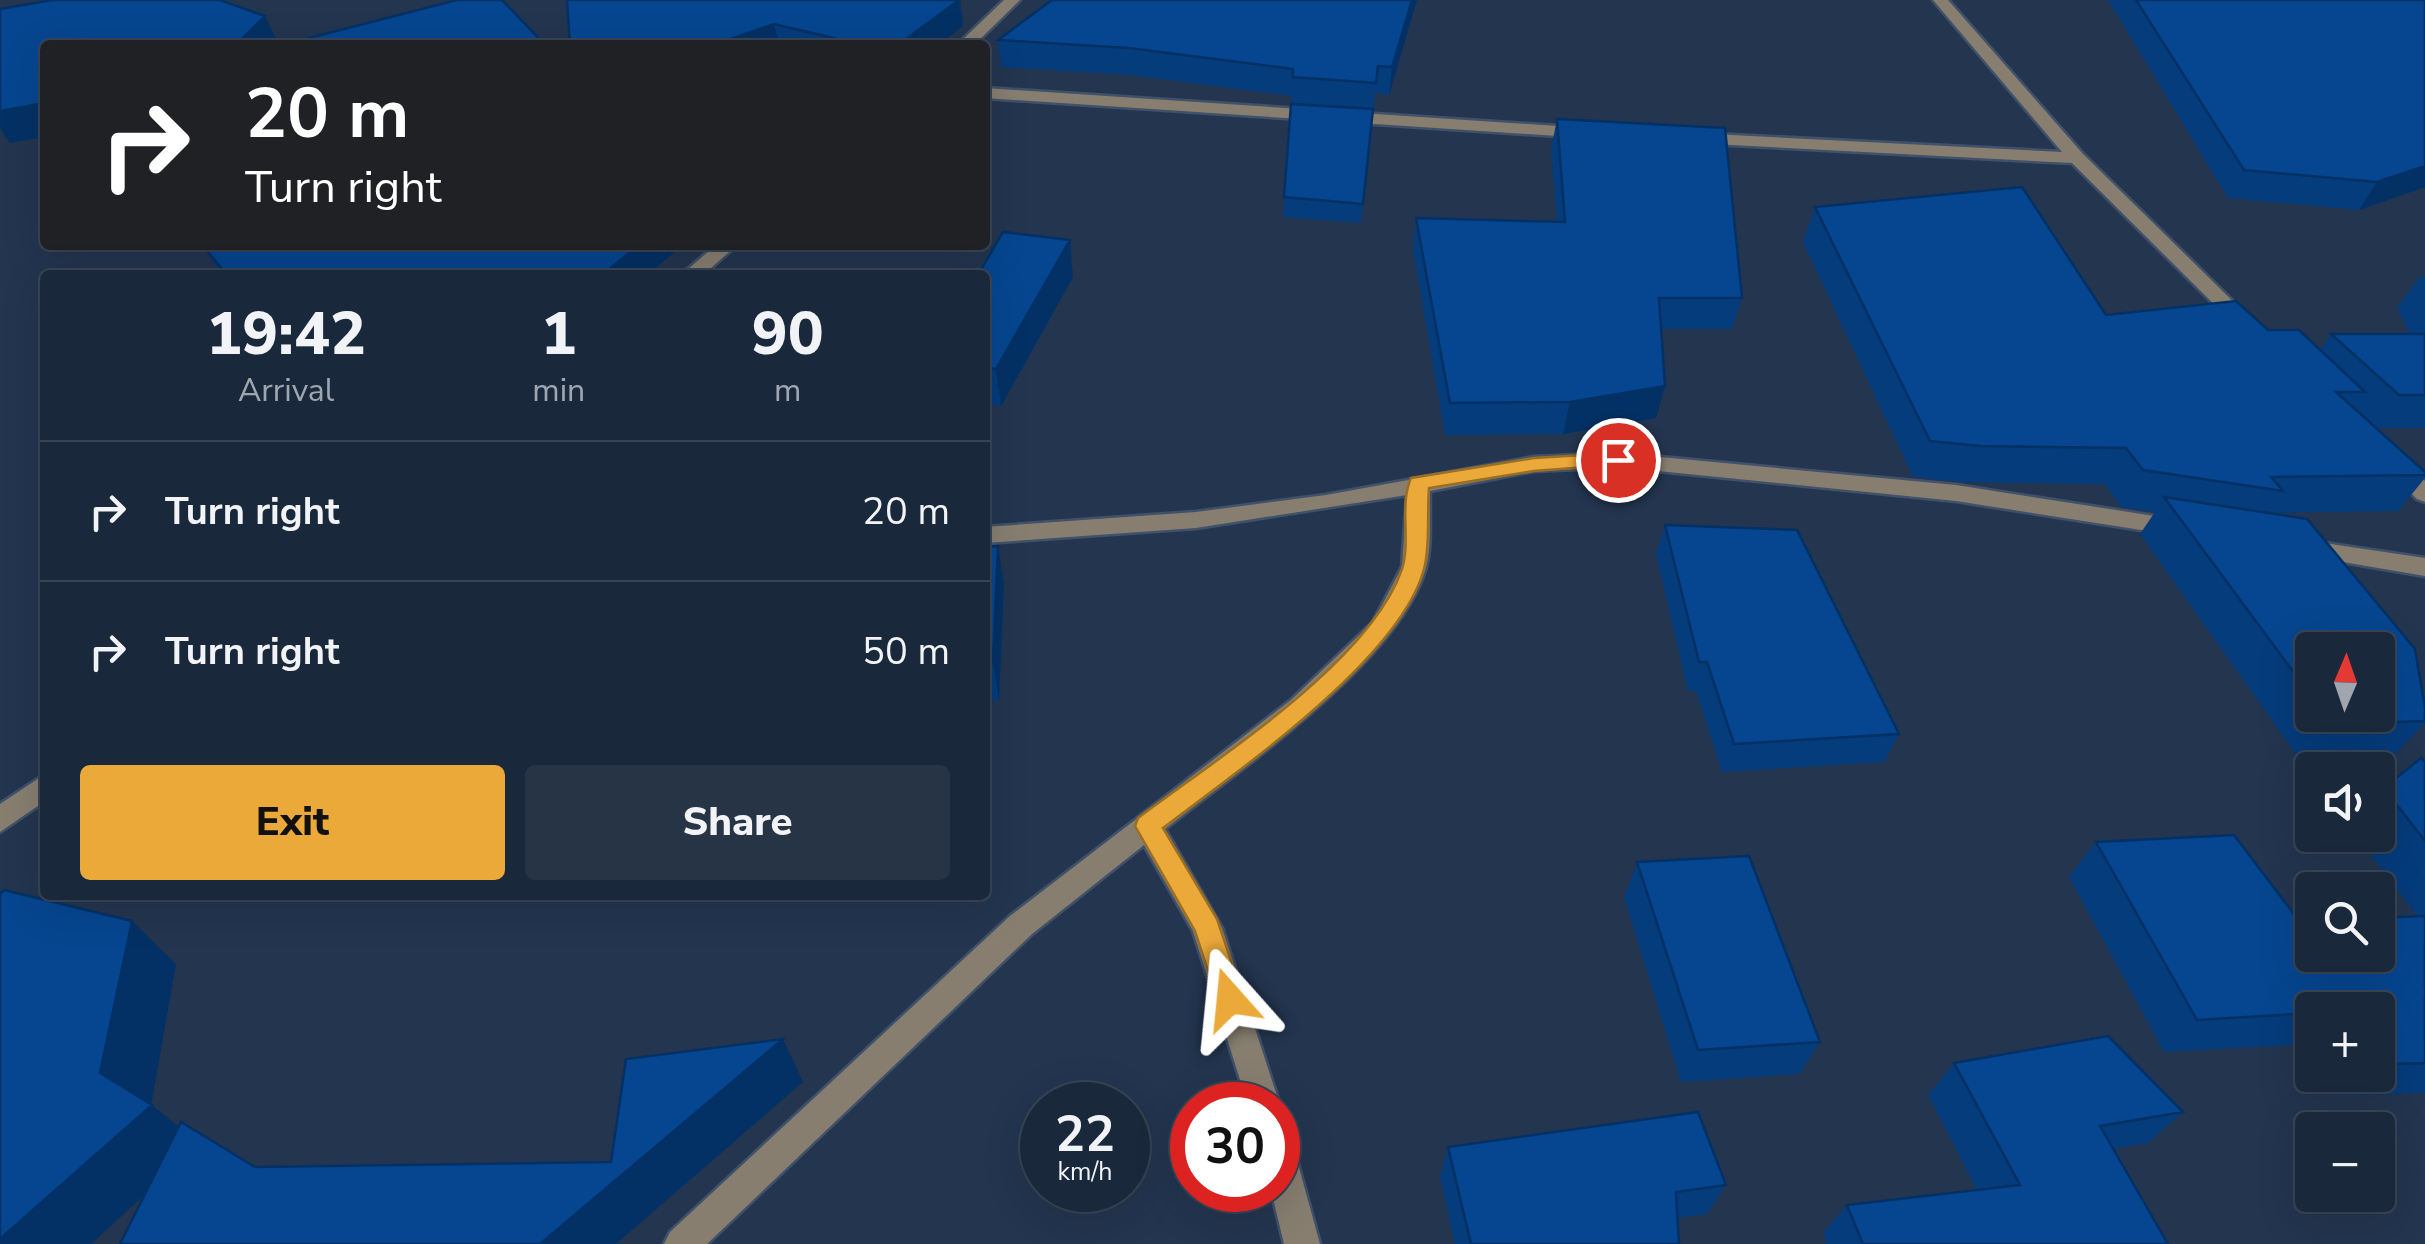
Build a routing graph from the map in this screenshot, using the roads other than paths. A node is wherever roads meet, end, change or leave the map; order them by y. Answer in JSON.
{"nodes":[{"id":1,"x":1013,"y":0,"type":"edge"},
{"id":2,"x":1940,"y":0,"type":"edge"},
{"id":3,"x":970,"y":40,"type":"edge"},
{"id":4,"x":990,"y":93,"type":"edge"},
{"id":5,"x":1599,"y":134,"type":"edge"},
{"id":6,"x":1679,"y":138,"type":"edge"},
{"id":7,"x":2077,"y":158,"type":"junction"},
{"id":8,"x":722,"y":250,"type":"edge"},
{"id":9,"x":697,"y":270,"type":"edge"},
{"id":10,"x":2260,"y":338,"type":"edge"},
{"id":11,"x":2376,"y":447,"type":"edge"},
{"id":12,"x":1419,"y":483,"type":"junction"},
{"id":13,"x":2425,"y":494,"type":"edge"},
{"id":14,"x":2210,"y":533,"type":"edge"},
{"id":15,"x":990,"y":535,"type":"edge"},
{"id":16,"x":2288,"y":545,"type":"edge"},
{"id":17,"x":2425,"y":567,"type":"edge"},
{"id":18,"x":40,"y":788,"type":"edge"},
{"id":19,"x":0,"y":820,"type":"edge"},
{"id":20,"x":1148,"y":826,"type":"junction"},
{"id":21,"x":1257,"y":1082,"type":"edge"},
{"id":22,"x":1294,"y":1212,"type":"edge"},
{"id":23,"x":682,"y":1244,"type":"edge"},
{"id":24,"x":1302,"y":1244,"type":"edge"}],
"edges":[{"from":1,"to":3,"type":"street"},
{"from":2,"to":7,"type":"street"},
{"from":4,"to":5,"type":"street"},
{"from":6,"to":7,"type":"street"},
{"from":7,"to":10,"type":"street"},
{"from":8,"to":9,"type":"street"},
{"from":11,"to":13,"type":"street"},
{"from":12,"to":14,"type":"street"},
{"from":12,"to":15,"type":"street"},
{"from":12,"to":20,"type":"street"},
{"from":16,"to":17,"type":"street"},
{"from":18,"to":19,"type":"street"},
{"from":20,"to":21,"type":"street"},
{"from":20,"to":23,"type":"street"},
{"from":22,"to":24,"type":"street"}]}
